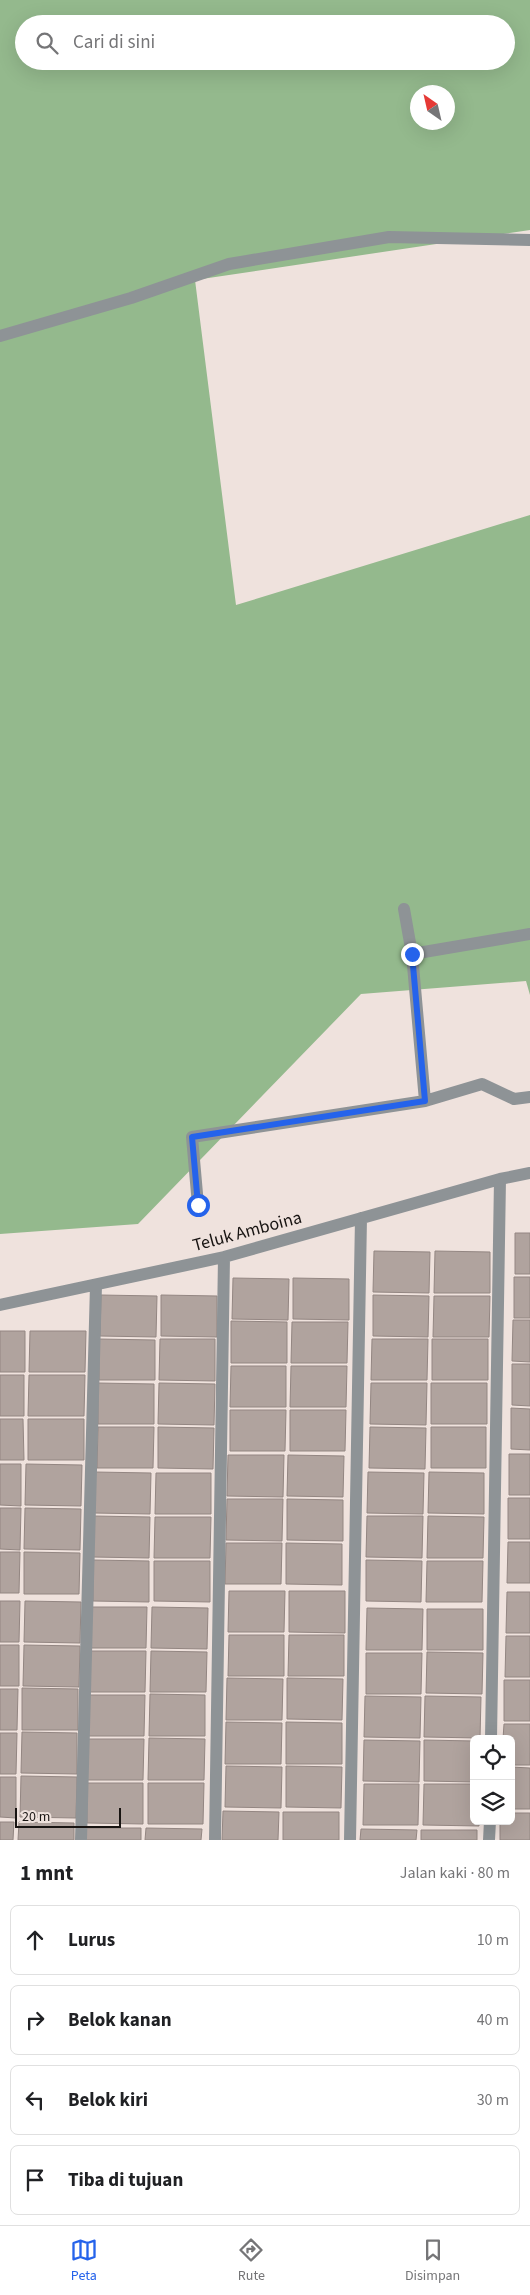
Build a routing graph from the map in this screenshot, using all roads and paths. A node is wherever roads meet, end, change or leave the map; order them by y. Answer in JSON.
{"nodes":[{"id":1,"x":530,"y":240,"type":"edge"},
{"id":2,"x":0,"y":336,"type":"edge"},
{"id":3,"x":404,"y":908,"type":"dead end"},
{"id":4,"x":530,"y":934,"type":"edge"},
{"id":5,"x":412,"y":954,"type":"junction"},
{"id":6,"x":530,"y":1097,"type":"edge"},
{"id":7,"x":425,"y":1101,"type":"junction"},
{"id":8,"x":530,"y":1173,"type":"edge"},
{"id":9,"x":500,"y":1179,"type":"junction"},
{"id":10,"x":198,"y":1205,"type":"dead end"},
{"id":11,"x":361,"y":1218,"type":"junction"},
{"id":12,"x":224,"y":1257,"type":"junction"},
{"id":13,"x":96,"y":1285,"type":"junction"},
{"id":14,"x":0,"y":1305,"type":"edge"},
{"id":15,"x":491,"y":1735,"type":"edge"},
{"id":16,"x":490,"y":1825,"type":"edge"},
{"id":17,"x":80,"y":1840,"type":"edge"},
{"id":18,"x":214,"y":1840,"type":"edge"},
{"id":19,"x":350,"y":1840,"type":"edge"},
{"id":20,"x":489,"y":1840,"type":"edge"}],
"edges":[{"from":1,"to":2,"type":"street"},
{"from":3,"to":5,"type":"street"},
{"from":4,"to":5,"type":"street"},
{"from":5,"to":7,"type":"street"},
{"from":6,"to":7,"type":"street"},
{"from":7,"to":10,"type":"street"},
{"from":8,"to":9,"type":"street","name":"Teluk Amboina"},
{"from":9,"to":11,"type":"street","name":"Teluk Amboina"},
{"from":9,"to":15,"type":"street"},
{"from":11,"to":12,"type":"street","name":"Teluk Amboina"},
{"from":11,"to":19,"type":"street"},
{"from":12,"to":13,"type":"street","name":"Teluk Amboina"},
{"from":12,"to":18,"type":"street"},
{"from":13,"to":14,"type":"street","name":"Teluk Amboina"},
{"from":13,"to":17,"type":"street"},
{"from":16,"to":20,"type":"street"}]}
